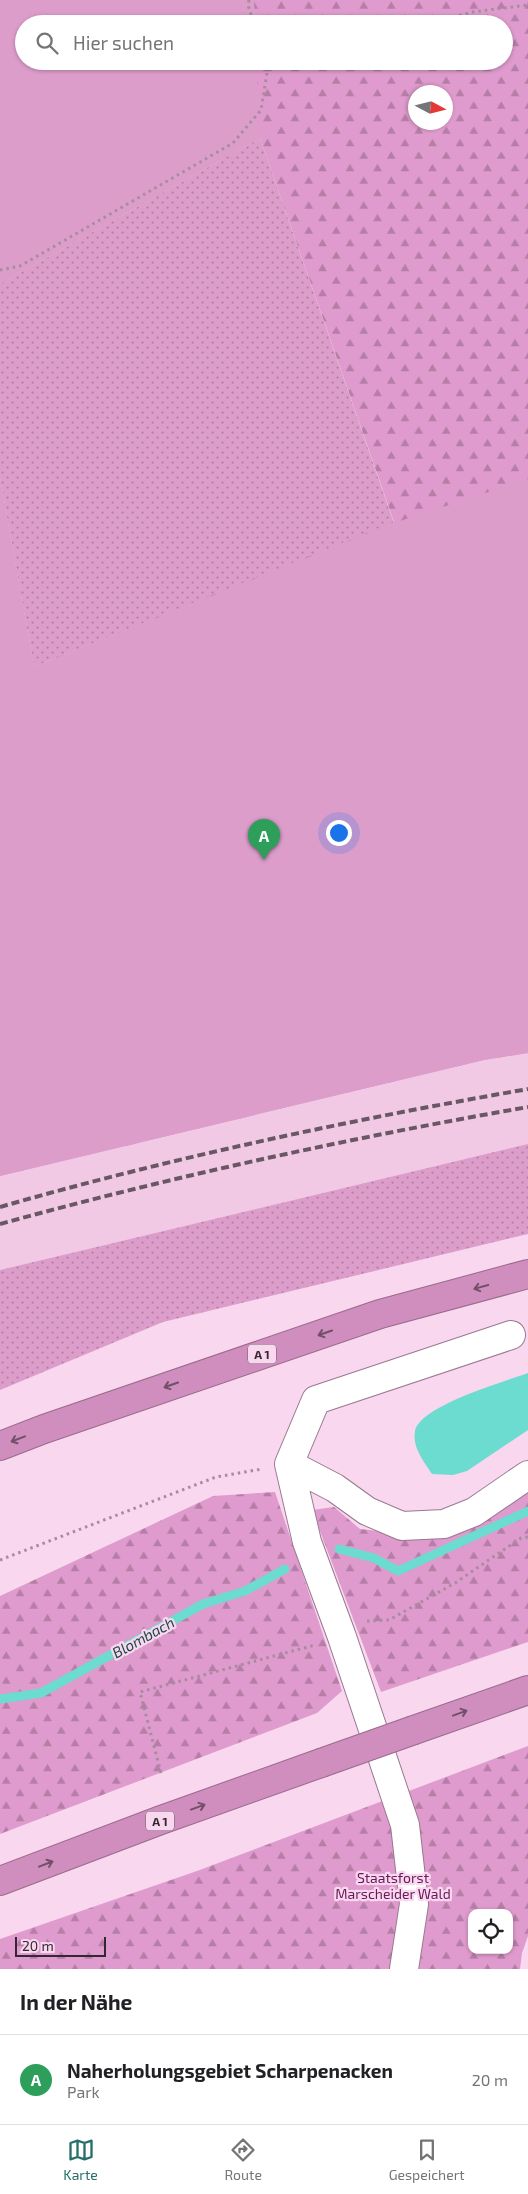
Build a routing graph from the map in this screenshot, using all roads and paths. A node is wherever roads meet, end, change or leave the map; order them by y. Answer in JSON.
{"nodes":[{"id":1,"x":249,"y":0,"type":"edge"},
{"id":2,"x":528,"y":5,"type":"edge"},
{"id":3,"x":251,"y":15,"type":"edge"},
{"id":4,"x":461,"y":15,"type":"edge"},
{"id":5,"x":267,"y":70,"type":"edge"},
{"id":6,"x":0,"y":270,"type":"edge"},
{"id":7,"x":528,"y":1274,"type":"edge"},
{"id":8,"x":511,"y":1335,"type":"dead end"},
{"id":9,"x":0,"y":1446,"type":"edge"},
{"id":10,"x":289,"y":1464,"type":"junction"},
{"id":11,"x":528,"y":1475,"type":"edge"},
{"id":12,"x":528,"y":1537,"type":"edge"},
{"id":13,"x":0,"y":1560,"type":"edge"},
{"id":14,"x":339,"y":1630,"type":"junction"},
{"id":15,"x":528,"y":1690,"type":"edge"},
{"id":16,"x":161,"y":1773,"type":"dead end"},
{"id":17,"x":0,"y":1881,"type":"edge"},
{"id":18,"x":404,"y":1969,"type":"edge"}],
"edges":[{"from":1,"to":3,"type":"path"},
{"from":2,"to":4,"type":"path"},
{"from":5,"to":6,"type":"path"},
{"from":7,"to":9,"type":"highway","number":"A 1","one_way":true},
{"from":8,"to":10,"type":"lane"},
{"from":10,"to":11,"type":"lane"},
{"from":10,"to":13,"type":"path"},
{"from":10,"to":14,"type":"lane"},
{"from":12,"to":14,"type":"path"},
{"from":14,"to":16,"type":"path"},
{"from":14,"to":18,"type":"lane"},
{"from":17,"to":15,"type":"highway","number":"A 1","one_way":true,"bridge":true}]}
